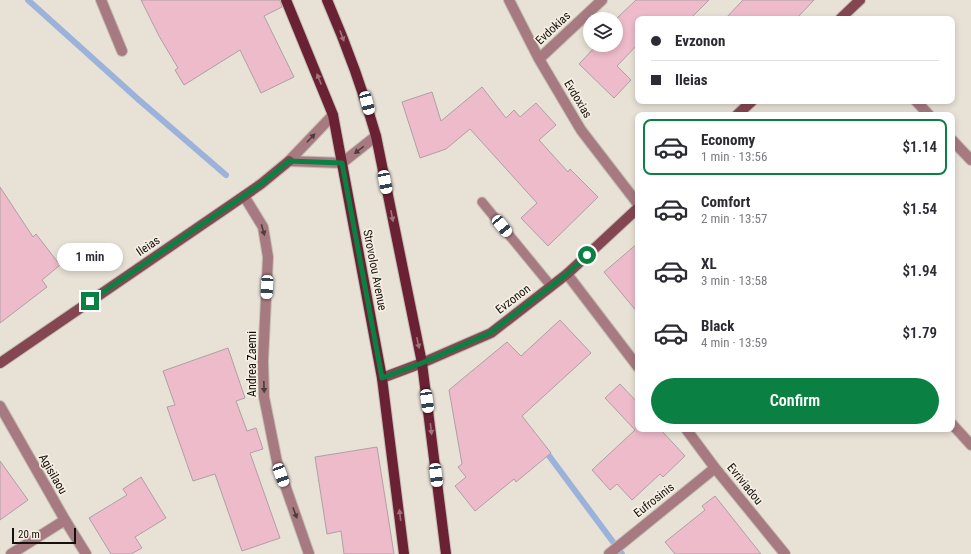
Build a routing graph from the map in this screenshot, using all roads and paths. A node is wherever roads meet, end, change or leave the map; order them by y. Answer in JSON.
{"nodes":[{"id":1,"x":101,"y":0,"type":"edge"},
{"id":2,"x":286,"y":0,"type":"edge"},
{"id":3,"x":327,"y":0,"type":"edge"},
{"id":4,"x":509,"y":0,"type":"edge"},
{"id":5,"x":602,"y":0,"type":"edge"},
{"id":6,"x":860,"y":0,"type":"edge"},
{"id":7,"x":843,"y":16,"type":"edge"},
{"id":8,"x":122,"y":50,"type":"dead end"},
{"id":9,"x":539,"y":59,"type":"junction"},
{"id":10,"x":749,"y":104,"type":"edge"},
{"id":11,"x":919,"y":104,"type":"edge"},
{"id":12,"x":740,"y":112,"type":"edge"},
{"id":13,"x":926,"y":112,"type":"edge"},
{"id":14,"x":333,"y":115,"type":"junction"},
{"id":15,"x":376,"y":136,"type":"junction"},
{"id":16,"x":955,"y":143,"type":"edge"},
{"id":17,"x":971,"y":160,"type":"edge"},
{"id":18,"x":289,"y":161,"type":"junction"},
{"id":19,"x":342,"y":163,"type":"junction"},
{"id":20,"x":244,"y":196,"type":"junction"},
{"id":21,"x":635,"y":200,"type":"edge"},
{"id":22,"x":482,"y":202,"type":"dead end"},
{"id":23,"x":635,"y":211,"type":"edge"},
{"id":24,"x":567,"y":274,"type":"junction"},
{"id":25,"x":551,"y":286,"type":"junction"},
{"id":26,"x":0,"y":363,"type":"edge"},
{"id":27,"x":422,"y":363,"type":"junction"},
{"id":28,"x":635,"y":363,"type":"edge"},
{"id":29,"x":382,"y":378,"type":"junction"},
{"id":30,"x":0,"y":406,"type":"edge"},
{"id":31,"x":955,"y":427,"type":"edge"},
{"id":32,"x":688,"y":432,"type":"edge"},
{"id":33,"x":971,"y":445,"type":"edge"},
{"id":34,"x":715,"y":468,"type":"junction"},
{"id":35,"x":65,"y":520,"type":"junction"},
{"id":36,"x":11,"y":554,"type":"edge"},
{"id":37,"x":86,"y":554,"type":"edge"},
{"id":38,"x":310,"y":554,"type":"edge"},
{"id":39,"x":404,"y":554,"type":"edge"},
{"id":40,"x":446,"y":554,"type":"edge"},
{"id":41,"x":609,"y":554,"type":"edge"},
{"id":42,"x":785,"y":554,"type":"edge"}],
"edges":[{"from":1,"to":8,"type":"street"},
{"from":14,"to":2,"type":"main road","name":"Strovolou Avenue","one_way":true},
{"from":3,"to":15,"type":"main road","one_way":true},
{"from":4,"to":9,"type":"street","name":"Evdoxias"},
{"from":5,"to":9,"type":"street","name":"Evdokias"},
{"from":6,"to":7,"type":"street"},
{"from":9,"to":21,"type":"street","name":"Evdoxias"},
{"from":10,"to":12,"type":"street"},
{"from":11,"to":13,"type":"street"},
{"from":18,"to":14,"type":"street","name":"Ileias","one_way":true},
{"from":14,"to":19,"type":"main road","name":"Strovolou Avenue"},
{"from":15,"to":19,"type":"street","one_way":true},
{"from":15,"to":27,"type":"main road","one_way":true},
{"from":16,"to":17,"type":"street"},
{"from":18,"to":19,"type":"street"},
{"from":18,"to":20,"type":"street","name":"Ileias"},
{"from":19,"to":29,"type":"main road","name":"Strovolou Avenue"},
{"from":20,"to":26,"type":"street","name":"Ileias"},
{"from":20,"to":38,"type":"street","name":"Andrea Zaemi","one_way":true},
{"from":22,"to":25,"type":"lane"},
{"from":23,"to":24,"type":"street","name":"Evzonon"},
{"from":24,"to":25,"type":"street","name":"Evzonon"},
{"from":24,"to":28,"type":"street"},
{"from":25,"to":27,"type":"street","name":"Evzonon"},
{"from":27,"to":29,"type":"street","name":"Evzonon"},
{"from":27,"to":40,"type":"main road","one_way":true},
{"from":39,"to":29,"type":"main road","name":"Strovolou Avenue","one_way":true},
{"from":30,"to":35,"type":"street","name":"Agisilaou"},
{"from":31,"to":33,"type":"street"},
{"from":32,"to":34,"type":"street","name":"Evriviadou"},
{"from":34,"to":41,"type":"street","name":"Eufrosinis"},
{"from":34,"to":42,"type":"street","name":"Evriviadou"},
{"from":35,"to":36,"type":"street"},
{"from":35,"to":37,"type":"street","name":"Agisilaou"}]}
